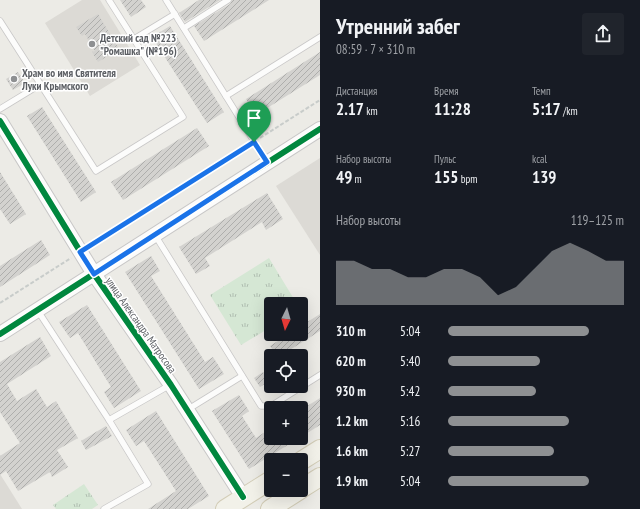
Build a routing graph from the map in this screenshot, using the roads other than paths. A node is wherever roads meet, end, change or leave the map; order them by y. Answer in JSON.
{"nodes":[{"id":1,"x":109,"y":0,"type":"edge"},
{"id":2,"x":166,"y":0,"type":"edge"},
{"id":3,"x":228,"y":0,"type":"edge"},
{"id":4,"x":174,"y":14,"type":"junction"},
{"id":5,"x":0,"y":20,"type":"edge"},
{"id":6,"x":184,"y":28,"type":"junction"},
{"id":7,"x":320,"y":36,"type":"edge"},
{"id":8,"x":134,"y":39,"type":"junction"},
{"id":9,"x":41,"y":84,"type":"junction"},
{"id":10,"x":226,"y":96,"type":"junction"},
{"id":11,"x":0,"y":109,"type":"edge"},
{"id":12,"x":0,"y":121,"type":"edge"},
{"id":13,"x":320,"y":129,"type":"edge"},
{"id":14,"x":267,"y":162,"type":"junction"},
{"id":15,"x":155,"y":235,"type":"junction"},
{"id":16,"x":94,"y":274,"type":"junction"},
{"id":17,"x":37,"y":311,"type":"junction"},
{"id":18,"x":0,"y":334,"type":"edge"},
{"id":19,"x":320,"y":375,"type":"edge"},
{"id":20,"x":242,"y":376,"type":"junction"},
{"id":21,"x":171,"y":385,"type":"junction"},
{"id":22,"x":187,"y":410,"type":"junction"},
{"id":23,"x":109,"y":420,"type":"junction"},
{"id":24,"x":320,"y":449,"type":"edge"},
{"id":25,"x":308,"y":457,"type":"edge"},
{"id":26,"x":320,"y":478,"type":"edge"},
{"id":27,"x":308,"y":486,"type":"edge"},
{"id":28,"x":264,"y":487,"type":"edge"},
{"id":29,"x":290,"y":497,"type":"edge"},
{"id":30,"x":247,"y":503,"type":"edge"},
{"id":31,"x":104,"y":509,"type":"edge"},
{"id":32,"x":225,"y":509,"type":"edge"},
{"id":33,"x":270,"y":509,"type":"edge"}],
"edges":[{"from":1,"to":8,"type":"lane"},
{"from":2,"to":4,"type":"lane"},
{"from":3,"to":6,"type":"lane"},
{"from":4,"to":6,"type":"lane"},
{"from":4,"to":8,"type":"lane"},
{"from":5,"to":9,"type":"lane"},
{"from":6,"to":10,"type":"lane"},
{"from":7,"to":10,"type":"lane"},
{"from":8,"to":9,"type":"lane"},
{"from":9,"to":11,"type":"lane"},
{"from":10,"to":14,"type":"lane"},
{"from":12,"to":16,"type":"street","name":"улица Александра Матросова"},
{"from":13,"to":14,"type":"street"},
{"from":14,"to":15,"type":"street"},
{"from":15,"to":16,"type":"street"},
{"from":15,"to":20,"type":"lane"},
{"from":16,"to":17,"type":"street"},
{"from":16,"to":21,"type":"street","name":"улица Александра Матросова"},
{"from":17,"to":18,"type":"street"},
{"from":17,"to":23,"type":"lane"},
{"from":19,"to":20,"type":"lane"},
{"from":20,"to":22,"type":"lane"},
{"from":21,"to":22,"type":"street","name":"улица Александра Матросова"},
{"from":21,"to":23,"type":"lane"},
{"from":22,"to":30,"type":"street","name":"улица Александра Матросова"},
{"from":23,"to":31,"type":"lane"},
{"from":24,"to":25,"type":"main road"},
{"from":26,"to":27,"type":"main road"},
{"from":28,"to":30,"type":"main road"},
{"from":29,"to":33,"type":"main road"},
{"from":30,"to":32,"type":"main road"}]}
